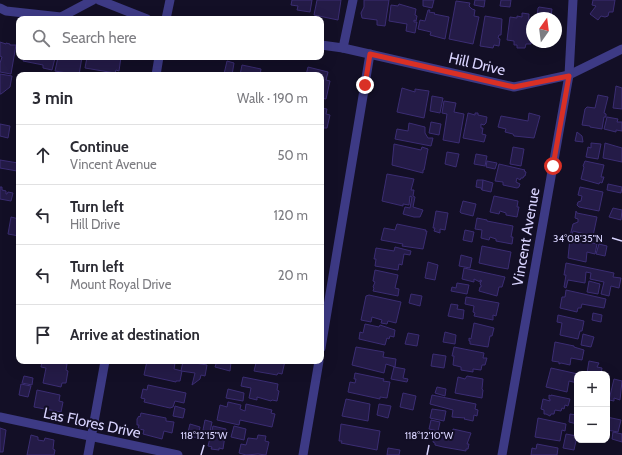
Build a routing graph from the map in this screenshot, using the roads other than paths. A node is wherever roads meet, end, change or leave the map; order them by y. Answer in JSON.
{"nodes":[{"id":1,"x":93,"y":0,"type":"edge"},
{"id":2,"x":99,"y":0,"type":"edge"},
{"id":3,"x":170,"y":0,"type":"edge"},
{"id":4,"x":353,"y":0,"type":"edge"},
{"id":5,"x":573,"y":0,"type":"edge"},
{"id":6,"x":0,"y":8,"type":"edge"},
{"id":7,"x":52,"y":16,"type":"edge"},
{"id":8,"x":63,"y":16,"type":"edge"},
{"id":9,"x":139,"y":16,"type":"edge"},
{"id":10,"x":167,"y":16,"type":"edge"},
{"id":11,"x":324,"y":45,"type":"edge"},
{"id":12,"x":343,"y":48,"type":"junction"},
{"id":13,"x":622,"y":49,"type":"edge"},
{"id":14,"x":370,"y":54,"type":"junction"},
{"id":15,"x":158,"y":60,"type":"edge"},
{"id":16,"x":156,"y":72,"type":"edge"},
{"id":17,"x":569,"y":76,"type":"junction"},
{"id":18,"x":324,"y":330,"type":"edge"},
{"id":19,"x":104,"y":364,"type":"edge"},
{"id":20,"x":318,"y":364,"type":"edge"},
{"id":21,"x":0,"y":417,"type":"edge"},
{"id":22,"x":91,"y":437,"type":"junction"},
{"id":23,"x":88,"y":455,"type":"edge"},
{"id":24,"x":178,"y":455,"type":"edge"},
{"id":25,"x":303,"y":455,"type":"edge"},
{"id":26,"x":502,"y":455,"type":"edge"}],
"edges":[{"from":1,"to":8,"type":"street"},
{"from":2,"to":9,"type":"street"},
{"from":3,"to":10,"type":"street"},
{"from":4,"to":12,"type":"street"},
{"from":5,"to":17,"type":"street","name":"Vincent Avenue"},
{"from":6,"to":7,"type":"street"},
{"from":11,"to":12,"type":"street","name":"Hill Drive"},
{"from":12,"to":14,"type":"street","name":"Hill Drive"},
{"from":13,"to":17,"type":"street","name":"Hill Drive"},
{"from":14,"to":17,"type":"street","name":"Hill Drive"},
{"from":14,"to":18,"type":"street"},
{"from":15,"to":16,"type":"street"},
{"from":17,"to":26,"type":"street","name":"Vincent Avenue"},
{"from":19,"to":22,"type":"street"},
{"from":20,"to":25,"type":"street"},
{"from":21,"to":22,"type":"street","name":"Las Flores Drive"},
{"from":22,"to":23,"type":"street"},
{"from":22,"to":24,"type":"street","name":"Las Flores Drive"}]}
